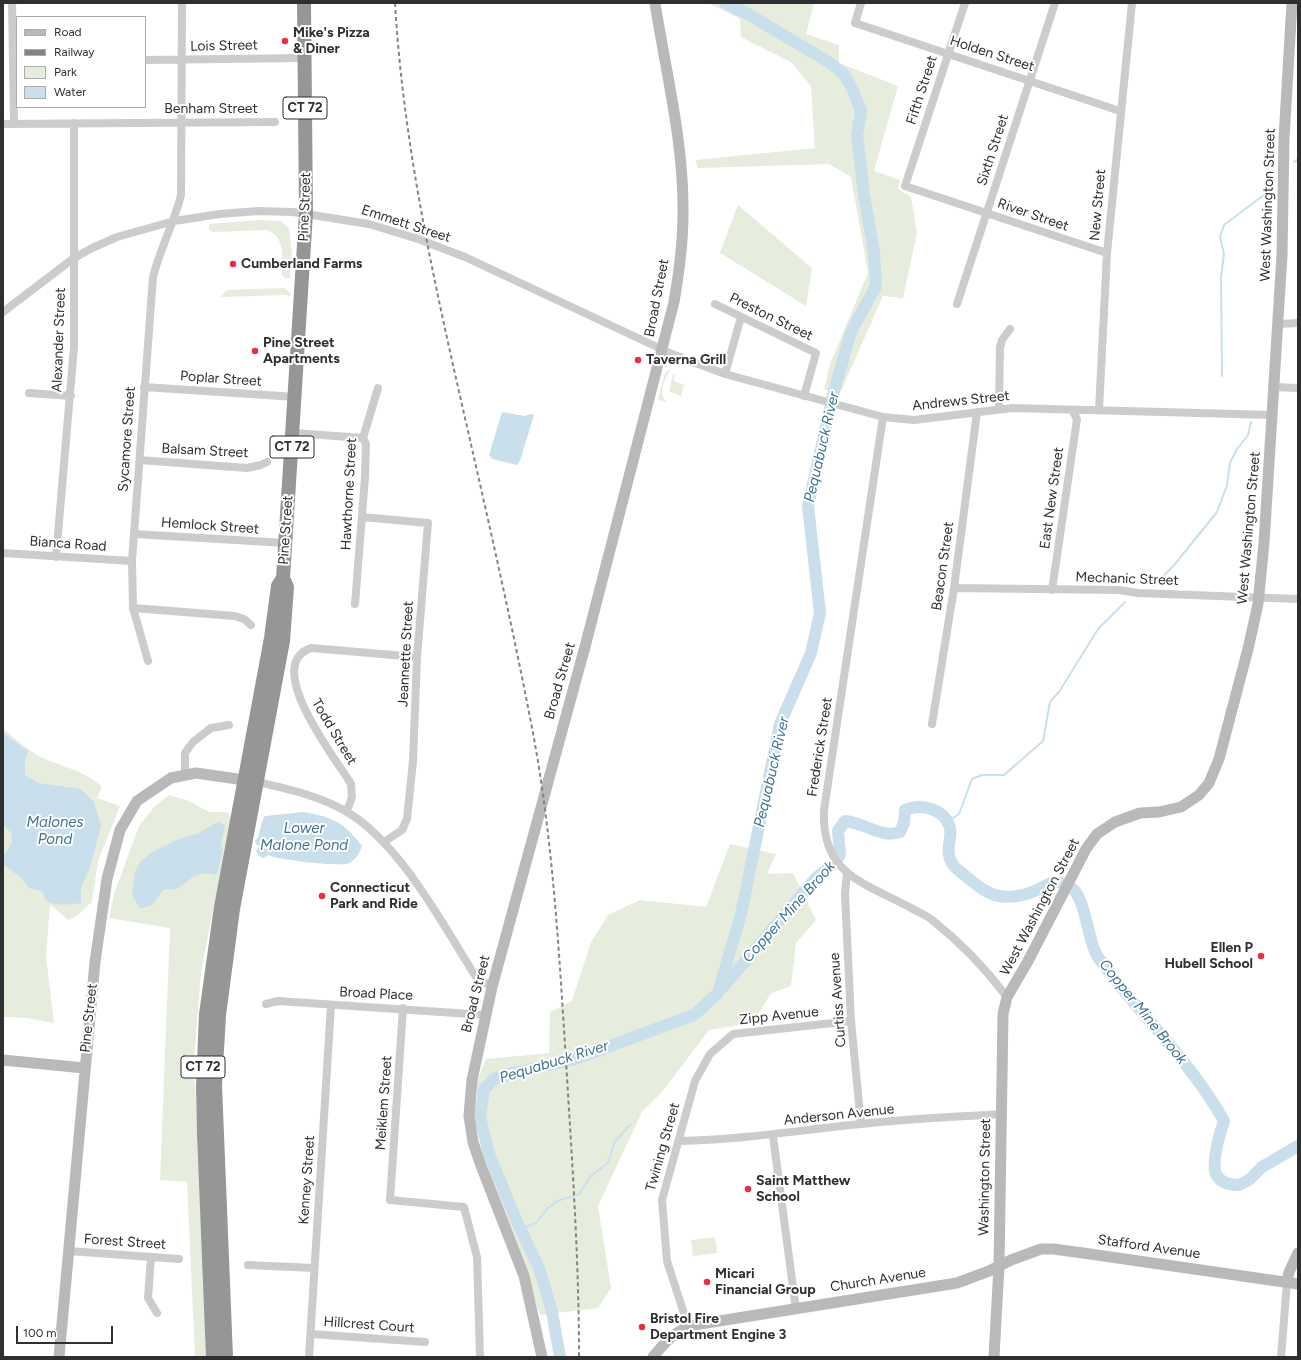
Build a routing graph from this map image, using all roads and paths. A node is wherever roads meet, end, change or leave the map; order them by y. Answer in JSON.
{"nodes":[{"id":1,"x":12,"y":3,"type":"edge"},
{"id":2,"x":182,"y":3,"type":"edge"},
{"id":3,"x":304,"y":3,"type":"edge"},
{"id":4,"x":655,"y":3,"type":"edge"},
{"id":5,"x":861,"y":3,"type":"edge"},
{"id":6,"x":965,"y":3,"type":"edge"},
{"id":7,"x":1055,"y":3,"type":"edge"},
{"id":8,"x":1132,"y":3,"type":"edge"},
{"id":9,"x":1292,"y":3,"type":"edge"},
{"id":10,"x":948,"y":54,"type":"junction"},
{"id":11,"x":304,"y":58,"type":"junction"},
{"id":12,"x":1293,"y":59,"type":"edge"},
{"id":13,"x":146,"y":60,"type":"edge"},
{"id":14,"x":182,"y":60,"type":"junction"},
{"id":15,"x":15,"y":61,"type":"edge"},
{"id":16,"x":1029,"y":80,"type":"junction"},
{"id":17,"x":1120,"y":111,"type":"junction"},
{"id":18,"x":183,"y":122,"type":"junction"},
{"id":19,"x":275,"y":122,"type":"dead end"},
{"id":20,"x":14,"y":123,"type":"junction"},
{"id":21,"x":74,"y":123,"type":"junction"},
{"id":22,"x":3,"y":124,"type":"edge"},
{"id":23,"x":905,"y":186,"type":"joint"},
{"id":24,"x":986,"y":212,"type":"junction"},
{"id":25,"x":306,"y":213,"type":"junction"},
{"id":26,"x":174,"y":221,"type":"junction"},
{"id":27,"x":1107,"y":253,"type":"junction"},
{"id":28,"x":74,"y":258,"type":"junction"},
{"id":29,"x":715,"y":304,"type":"dead end"},
{"id":30,"x":957,"y":304,"type":"dead end"},
{"id":31,"x":3,"y":312,"type":"edge"},
{"id":32,"x":741,"y":317,"type":"junction"},
{"id":33,"x":1298,"y":323,"type":"edge"},
{"id":34,"x":1278,"y":324,"type":"junction"},
{"id":35,"x":1010,"y":329,"type":"dead end"},
{"id":36,"x":662,"y":350,"type":"junction"},
{"id":37,"x":725,"y":374,"type":"junction"},
{"id":38,"x":144,"y":387,"type":"junction"},
{"id":39,"x":1274,"y":387,"type":"junction"},
{"id":40,"x":378,"y":388,"type":"dead end"},
{"id":41,"x":1298,"y":388,"type":"edge"},
{"id":42,"x":29,"y":393,"type":"dead end"},
{"id":43,"x":71,"y":396,"type":"junction"},
{"id":44,"x":804,"y":396,"type":"junction"},
{"id":45,"x":296,"y":397,"type":"junction"},
{"id":46,"x":1000,"y":409,"type":"junction"},
{"id":47,"x":1072,"y":410,"type":"junction"},
{"id":48,"x":1099,"y":410,"type":"junction"},
{"id":49,"x":977,"y":412,"type":"junction"},
{"id":50,"x":1273,"y":415,"type":"junction"},
{"id":51,"x":883,"y":417,"type":"junction"},
{"id":52,"x":294,"y":433,"type":"junction"},
{"id":53,"x":364,"y":438,"type":"junction"},
{"id":54,"x":140,"y":460,"type":"junction"},
{"id":55,"x":267,"y":462,"type":"dead end"},
{"id":56,"x":362,"y":517,"type":"junction"},
{"id":57,"x":134,"y":534,"type":"junction"},
{"id":58,"x":286,"y":543,"type":"junction"},
{"id":59,"x":3,"y":553,"type":"edge"},
{"id":60,"x":56,"y":557,"type":"junction"},
{"id":61,"x":132,"y":561,"type":"junction"},
{"id":62,"x":954,"y":588,"type":"junction"},
{"id":63,"x":1052,"y":590,"type":"junction"},
{"id":64,"x":1259,"y":596,"type":"junction"},
{"id":65,"x":1298,"y":599,"type":"edge"},
{"id":66,"x":354,"y":604,"type":"dead end"},
{"id":67,"x":132,"y":608,"type":"junction"},
{"id":68,"x":251,"y":625,"type":"dead end"},
{"id":69,"x":417,"y":657,"type":"junction"},
{"id":70,"x":148,"y":662,"type":"dead end"},
{"id":71,"x":932,"y":724,"type":"dead end"},
{"id":72,"x":229,"y":725,"type":"dead end"},
{"id":73,"x":185,"y":775,"type":"junction"},
{"id":74,"x":251,"y":781,"type":"junction"},
{"id":75,"x":347,"y":811,"type":"junction"},
{"id":76,"x":384,"y":842,"type":"junction"},
{"id":77,"x":847,"y":873,"type":"junction"},
{"id":78,"x":492,"y":987,"type":"junction"},
{"id":79,"x":1007,"y":997,"type":"junction"},
{"id":80,"x":266,"y":1004,"type":"dead end"},
{"id":81,"x":331,"y":1005,"type":"junction"},
{"id":82,"x":404,"y":1008,"type":"junction"},
{"id":83,"x":485,"y":1015,"type":"junction"},
{"id":84,"x":851,"y":1021,"type":"junction"},
{"id":85,"x":733,"y":1034,"type":"joint"},
{"id":86,"x":3,"y":1060,"type":"edge"},
{"id":87,"x":84,"y":1068,"type":"junction"},
{"id":88,"x":1001,"y":1114,"type":"junction"},
{"id":89,"x":861,"y":1124,"type":"junction"},
{"id":90,"x":773,"y":1136,"type":"junction"},
{"id":91,"x":679,"y":1141,"type":"junction"},
{"id":92,"x":68,"y":1251,"type":"junction"},
{"id":93,"x":1298,"y":1253,"type":"edge"},
{"id":94,"x":151,"y":1257,"type":"junction"},
{"id":95,"x":179,"y":1259,"type":"dead end"},
{"id":96,"x":248,"y":1265,"type":"dead end"},
{"id":97,"x":999,"y":1266,"type":"junction"},
{"id":98,"x":314,"y":1268,"type":"junction"},
{"id":99,"x":1292,"y":1283,"type":"edge"},
{"id":100,"x":796,"y":1310,"type":"junction"},
{"id":101,"x":157,"y":1314,"type":"dead end"},
{"id":102,"x":688,"y":1326,"type":"junction"},
{"id":103,"x":311,"y":1334,"type":"junction"},
{"id":104,"x":425,"y":1342,"type":"dead end"},
{"id":105,"x":59,"y":1357,"type":"edge"},
{"id":106,"x":213,"y":1357,"type":"edge"},
{"id":107,"x":226,"y":1357,"type":"edge"},
{"id":108,"x":309,"y":1357,"type":"edge"},
{"id":109,"x":480,"y":1357,"type":"edge"},
{"id":110,"x":542,"y":1357,"type":"edge"},
{"id":111,"x":653,"y":1357,"type":"edge"},
{"id":112,"x":994,"y":1357,"type":"edge"},
{"id":113,"x":1281,"y":1357,"type":"edge"}],
"edges":[{"from":1,"to":15,"type":"street"},
{"from":2,"to":14,"type":"street","name":"Sycamore Street"},
{"from":3,"to":11,"type":"highway","name":"Pine Street","number":"CT 72"},
{"from":4,"to":36,"type":"main road","name":"Broad Street"},
{"from":5,"to":10,"type":"street","name":"Holden Street"},
{"from":6,"to":10,"type":"street","name":"Fifth Street"},
{"from":7,"to":16,"type":"street","name":"Sixth Street"},
{"from":8,"to":17,"type":"street","name":"New Street"},
{"from":9,"to":12,"type":"main road","name":"West Washington Street"},
{"from":10,"to":16,"type":"street","name":"Holden Street"},
{"from":10,"to":23,"type":"street","name":"Fifth Street"},
{"from":11,"to":14,"type":"street","name":"Lois Street"},
{"from":11,"to":25,"type":"highway","name":"Pine Street","number":"CT 72"},
{"from":12,"to":34,"type":"main road","name":"West Washington Street"},
{"from":13,"to":14,"type":"street","name":"Lois Street"},
{"from":14,"to":18,"type":"street","name":"Sycamore Street"},
{"from":15,"to":20,"type":"street"},
{"from":16,"to":17,"type":"street","name":"Holden Street"},
{"from":16,"to":24,"type":"street","name":"Sixth Street"},
{"from":17,"to":27,"type":"street","name":"New Street"},
{"from":18,"to":19,"type":"street","name":"Benham Street"},
{"from":18,"to":21,"type":"street","name":"Benham Street"},
{"from":18,"to":26,"type":"street","name":"Sycamore Street"},
{"from":20,"to":21,"type":"street","name":"Benham Street"},
{"from":20,"to":22,"type":"street","name":"Benham Street"},
{"from":21,"to":28,"type":"street","name":"Alexander Street"},
{"from":23,"to":24,"type":"street","name":"River Street"},
{"from":24,"to":27,"type":"street","name":"River Street"},
{"from":24,"to":30,"type":"street","name":"Sixth Street"},
{"from":25,"to":26,"type":"street","name":"Emmett Street"},
{"from":25,"to":36,"type":"street","name":"Emmett Street"},
{"from":25,"to":45,"type":"highway","name":"Pine Street","number":"CT 72"},
{"from":26,"to":28,"type":"street","name":"Emmett Street"},
{"from":26,"to":38,"type":"street","name":"Sycamore Street"},
{"from":27,"to":48,"type":"street","name":"New Street"},
{"from":28,"to":31,"type":"street","name":"Emmett Street"},
{"from":28,"to":43,"type":"street","name":"Alexander Street"},
{"from":29,"to":32,"type":"street","name":"Preston Street"},
{"from":32,"to":37,"type":"street"},
{"from":32,"to":44,"type":"street","name":"Preston Street"},
{"from":33,"to":34,"type":"street"},
{"from":34,"to":39,"type":"main road","name":"West Washington Street"},
{"from":35,"to":46,"type":"street"},
{"from":36,"to":37,"type":"street","name":"Andrews Street"},
{"from":36,"to":78,"type":"main road","name":"Broad Street"},
{"from":37,"to":44,"type":"street","name":"Andrews Street"},
{"from":38,"to":45,"type":"street","name":"Poplar Street"},
{"from":38,"to":54,"type":"street","name":"Sycamore Street"},
{"from":39,"to":41,"type":"street"},
{"from":39,"to":50,"type":"main road","name":"West Washington Street"},
{"from":40,"to":53,"type":"street","name":"Hawthorne Street"},
{"from":42,"to":43,"type":"street"},
{"from":43,"to":60,"type":"street","name":"Alexander Street"},
{"from":44,"to":51,"type":"street","name":"Andrews Street"},
{"from":45,"to":52,"type":"highway","name":"Pine Street","number":"CT 72"},
{"from":46,"to":47,"type":"street","name":"Andrews Street"},
{"from":46,"to":49,"type":"street","name":"Andrews Street"},
{"from":47,"to":48,"type":"street","name":"Andrews Street"},
{"from":47,"to":63,"type":"street","name":"East New Street"},
{"from":48,"to":50,"type":"street","name":"Andrews Street"},
{"from":49,"to":51,"type":"street","name":"Andrews Street"},
{"from":49,"to":62,"type":"street","name":"Beacon Street"},
{"from":50,"to":64,"type":"main road","name":"West Washington Street"},
{"from":51,"to":77,"type":"street","name":"Frederick Street"},
{"from":52,"to":53,"type":"street"},
{"from":52,"to":58,"type":"highway","name":"Pine Street","number":"CT 72"},
{"from":53,"to":56,"type":"street","name":"Hawthorne Street"},
{"from":54,"to":55,"type":"street","name":"Balsam Street"},
{"from":54,"to":57,"type":"street","name":"Sycamore Street"},
{"from":56,"to":66,"type":"street","name":"Hawthorne Street"},
{"from":56,"to":69,"type":"street","name":"Jeannette Street"},
{"from":57,"to":58,"type":"street","name":"Hemlock Street"},
{"from":57,"to":61,"type":"street","name":"Sycamore Street"},
{"from":58,"to":74,"type":"highway","name":"Pine Street","number":"CT 72"},
{"from":59,"to":60,"type":"street","name":"Bianca Road"},
{"from":60,"to":61,"type":"street","name":"Bianca Road"},
{"from":61,"to":67,"type":"street","name":"Sycamore Street"},
{"from":62,"to":63,"type":"street","name":"Mechanic Street"},
{"from":62,"to":71,"type":"street","name":"Beacon Street"},
{"from":63,"to":64,"type":"street","name":"Mechanic Street"},
{"from":64,"to":65,"type":"street","name":"Mechanic Street"},
{"from":64,"to":79,"type":"main road","name":"West Washington Street"},
{"from":67,"to":68,"type":"street"},
{"from":67,"to":70,"type":"street","name":"Sycamore Street"},
{"from":69,"to":75,"type":"street","name":"Todd Street"},
{"from":69,"to":76,"type":"street","name":"Jeannette Street"},
{"from":72,"to":73,"type":"street"},
{"from":73,"to":74,"type":"main road","name":"Pine Street"},
{"from":73,"to":87,"type":"main road","name":"Pine Street"},
{"from":74,"to":75,"type":"street"},
{"from":74,"to":106,"type":"highway","number":"CT 72"},
{"from":74,"to":107,"type":"highway","number":"CT 72"},
{"from":75,"to":76,"type":"street"},
{"from":76,"to":78,"type":"street"},
{"from":77,"to":79,"type":"street","name":"Frederick Street"},
{"from":77,"to":84,"type":"street","name":"Curtiss Avenue"},
{"from":78,"to":83,"type":"main road","name":"Broad Street"},
{"from":79,"to":88,"type":"main road","name":"Washington Street"},
{"from":80,"to":81,"type":"street","name":"Broad Place"},
{"from":81,"to":82,"type":"street","name":"Broad Place"},
{"from":81,"to":98,"type":"street","name":"Kenney Street"},
{"from":82,"to":83,"type":"street","name":"Broad Place"},
{"from":82,"to":109,"type":"street","name":"Meiklem Street"},
{"from":83,"to":110,"type":"main road","name":"Broad Street"},
{"from":84,"to":85,"type":"street","name":"Zipp Avenue"},
{"from":84,"to":89,"type":"street","name":"Curtiss Avenue"},
{"from":85,"to":91,"type":"street","name":"Twining Street"},
{"from":86,"to":87,"type":"main road"},
{"from":87,"to":92,"type":"main road","name":"Pine Street"},
{"from":88,"to":89,"type":"street","name":"Anderson Avenue"},
{"from":88,"to":97,"type":"main road","name":"Washington Street"},
{"from":89,"to":90,"type":"street","name":"Anderson Avenue"},
{"from":90,"to":91,"type":"street","name":"Anderson Avenue"},
{"from":90,"to":100,"type":"street"},
{"from":91,"to":102,"type":"street","name":"Twining Street"},
{"from":92,"to":94,"type":"street","name":"Forest Street"},
{"from":92,"to":105,"type":"main road","name":"Pine Street"},
{"from":93,"to":99,"type":"main road"},
{"from":94,"to":95,"type":"street","name":"Forest Street"},
{"from":94,"to":101,"type":"street"},
{"from":96,"to":98,"type":"street"},
{"from":97,"to":99,"type":"main road","name":"Stafford Avenue"},
{"from":97,"to":100,"type":"main road","name":"Church Avenue"},
{"from":97,"to":112,"type":"main road","name":"Washington Street"},
{"from":98,"to":103,"type":"street","name":"Kenney Street"},
{"from":99,"to":113,"type":"street"},
{"from":100,"to":102,"type":"main road","name":"Church Avenue"},
{"from":102,"to":111,"type":"main road","name":"Church Avenue"},
{"from":103,"to":104,"type":"street","name":"Hillcrest Court"},
{"from":103,"to":108,"type":"street","name":"Kenney Street"}]}
